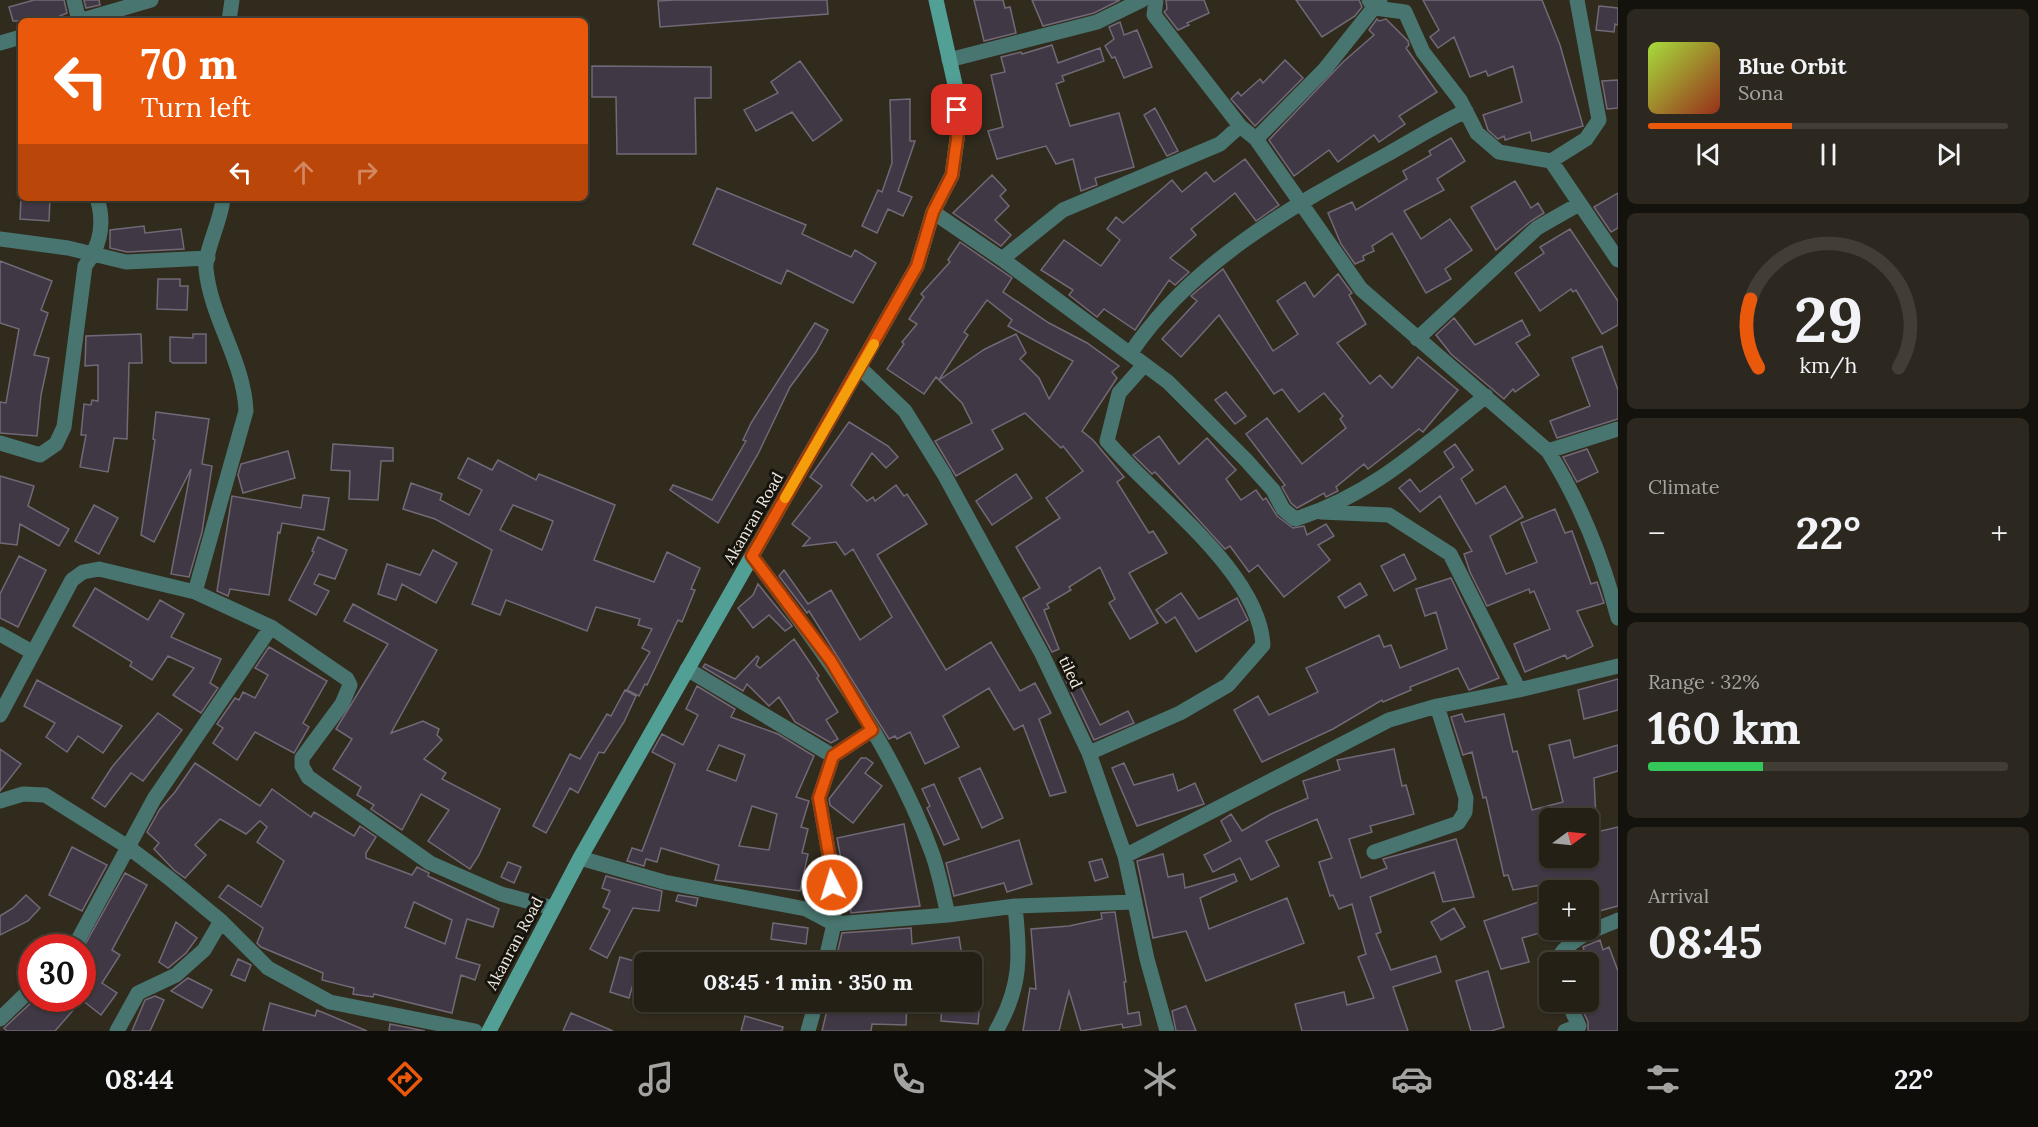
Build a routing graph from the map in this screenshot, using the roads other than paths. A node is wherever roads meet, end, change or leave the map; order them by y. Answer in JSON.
{"nodes":[{"id":1,"x":74,"y":0,"type":"edge"},
{"id":2,"x":151,"y":0,"type":"edge"},
{"id":3,"x":232,"y":0,"type":"edge"},
{"id":4,"x":936,"y":0,"type":"edge"},
{"id":5,"x":1142,"y":0,"type":"edge"},
{"id":6,"x":1156,"y":0,"type":"edge"},
{"id":7,"x":1577,"y":0,"type":"edge"},
{"id":8,"x":1375,"y":3,"type":"edge"},
{"id":9,"x":78,"y":18,"type":"edge"},
{"id":10,"x":89,"y":18,"type":"edge"},
{"id":11,"x":230,"y":18,"type":"edge"},
{"id":12,"x":18,"y":38,"type":"edge"},
{"id":13,"x":0,"y":43,"type":"edge"},
{"id":14,"x":949,"y":60,"type":"junction"},
{"id":15,"x":1466,"y":111,"type":"junction"},
{"id":16,"x":1240,"y":126,"type":"junction"},
{"id":17,"x":1256,"y":139,"type":"junction"},
{"id":18,"x":1551,"y":161,"type":"junction"},
{"id":19,"x":98,"y":201,"type":"edge"},
{"id":20,"x":224,"y":201,"type":"edge"},
{"id":21,"x":1301,"y":202,"type":"junction"},
{"id":22,"x":1579,"y":204,"type":"junction"},
{"id":23,"x":933,"y":212,"type":"junction"},
{"id":24,"x":0,"y":240,"type":"edge"},
{"id":25,"x":208,"y":258,"type":"junction"},
{"id":26,"x":1002,"y":258,"type":"junction"},
{"id":27,"x":89,"y":260,"type":"junction"},
{"id":28,"x":1618,"y":260,"type":"edge"},
{"id":29,"x":1418,"y":339,"type":"junction"},
{"id":30,"x":1130,"y":354,"type":"junction"},
{"id":31,"x":1144,"y":365,"type":"junction"},
{"id":32,"x":860,"y":368,"type":"junction"},
{"id":33,"x":1486,"y":396,"type":"junction"},
{"id":34,"x":1618,"y":429,"type":"edge"},
{"id":35,"x":0,"y":443,"type":"edge"},
{"id":36,"x":1548,"y":451,"type":"junction"},
{"id":37,"x":1318,"y":512,"type":"junction"},
{"id":38,"x":752,"y":556,"type":"junction"},
{"id":39,"x":195,"y":592,"type":"junction"},
{"id":40,"x":1615,"y":595,"type":"edge"},
{"id":41,"x":1618,"y":618,"type":"edge"},
{"id":42,"x":272,"y":627,"type":"junction"},
{"id":43,"x":0,"y":634,"type":"edge"},
{"id":44,"x":32,"y":652,"type":"junction"},
{"id":45,"x":1618,"y":666,"type":"edge"},
{"id":46,"x":687,"y":669,"type":"junction"},
{"id":47,"x":1519,"y":690,"type":"junction"},
{"id":48,"x":1437,"y":705,"type":"junction"},
{"id":49,"x":0,"y":715,"type":"edge"},
{"id":50,"x":872,"y":730,"type":"junction"},
{"id":51,"x":1089,"y":753,"type":"junction"},
{"id":52,"x":833,"y":756,"type":"junction"},
{"id":53,"x":0,"y":801,"type":"edge"},
{"id":54,"x":128,"y":847,"type":"junction"},
{"id":55,"x":1374,"y":852,"type":"dead end"},
{"id":56,"x":1125,"y":856,"type":"junction"},
{"id":57,"x":579,"y":858,"type":"junction"},
{"id":58,"x":1135,"y":902,"type":"junction"},
{"id":59,"x":1015,"y":906,"type":"junction"},
{"id":60,"x":553,"y":908,"type":"junction"},
{"id":61,"x":948,"y":915,"type":"junction"},
{"id":62,"x":1618,"y":920,"type":"edge"},
{"id":63,"x":221,"y":921,"type":"junction"},
{"id":64,"x":834,"y":924,"type":"junction"},
{"id":65,"x":81,"y":934,"type":"edge"},
{"id":66,"x":828,"y":952,"type":"edge"},
{"id":67,"x":1561,"y":952,"type":"edge"},
{"id":68,"x":18,"y":1002,"type":"edge"},
{"id":69,"x":813,"y":1012,"type":"edge"},
{"id":70,"x":1573,"y":1012,"type":"edge"},
{"id":71,"x":0,"y":1019,"type":"edge"},
{"id":72,"x":117,"y":1031,"type":"edge"},
{"id":73,"x":475,"y":1031,"type":"edge"},
{"id":74,"x":489,"y":1031,"type":"edge"},
{"id":75,"x":808,"y":1031,"type":"edge"},
{"id":76,"x":996,"y":1031,"type":"edge"},
{"id":77,"x":1167,"y":1031,"type":"edge"},
{"id":78,"x":1565,"y":1031,"type":"edge"}],
"edges":[{"from":1,"to":9,"type":"street"},
{"from":2,"to":10,"type":"street"},
{"from":3,"to":11,"type":"street"},
{"from":4,"to":14,"type":"main road","name":"Akanran Road"},
{"from":5,"to":14,"type":"street"},
{"from":6,"to":16,"type":"street"},
{"from":7,"to":18,"type":"street"},
{"from":8,"to":15,"type":"street"},
{"from":8,"to":17,"type":"street"},
{"from":12,"to":13,"type":"street"},
{"from":14,"to":23,"type":"main road","name":"Akanran Road"},
{"from":15,"to":18,"type":"street"},
{"from":15,"to":21,"type":"street"},
{"from":16,"to":17,"type":"street"},
{"from":16,"to":26,"type":"street"},
{"from":17,"to":21,"type":"street"},
{"from":18,"to":22,"type":"street"},
{"from":19,"to":27,"type":"street"},
{"from":20,"to":25,"type":"street"},
{"from":21,"to":29,"type":"street"},
{"from":21,"to":30,"type":"street"},
{"from":22,"to":28,"type":"street"},
{"from":22,"to":29,"type":"street"},
{"from":23,"to":26,"type":"street"},
{"from":23,"to":32,"type":"main road","name":"Akanran Road"},
{"from":24,"to":27,"type":"street"},
{"from":25,"to":27,"type":"street"},
{"from":25,"to":39,"type":"street"},
{"from":26,"to":30,"type":"street"},
{"from":27,"to":35,"type":"street"},
{"from":29,"to":33,"type":"street"},
{"from":30,"to":31,"type":"street"},
{"from":31,"to":37,"type":"street"},
{"from":31,"to":51,"type":"street"},
{"from":32,"to":38,"type":"main road","name":"Akanran Road"},
{"from":32,"to":51,"type":"street","name":"tiled"},
{"from":33,"to":36,"type":"street"},
{"from":33,"to":37,"type":"street"},
{"from":34,"to":36,"type":"street"},
{"from":36,"to":40,"type":"street"},
{"from":37,"to":47,"type":"street"},
{"from":38,"to":46,"type":"main road","name":"Akanran Road"},
{"from":38,"to":50,"type":"street"},
{"from":39,"to":42,"type":"street"},
{"from":39,"to":44,"type":"street"},
{"from":40,"to":41,"type":"street"},
{"from":42,"to":54,"type":"street"},
{"from":42,"to":60,"type":"street"},
{"from":43,"to":44,"type":"street"},
{"from":44,"to":49,"type":"street"},
{"from":45,"to":47,"type":"street"},
{"from":46,"to":52,"type":"street"},
{"from":46,"to":57,"type":"main road","name":"Akanran Road"},
{"from":47,"to":48,"type":"street"},
{"from":48,"to":55,"type":"street"},
{"from":48,"to":56,"type":"street"},
{"from":50,"to":52,"type":"street"},
{"from":50,"to":61,"type":"street"},
{"from":51,"to":56,"type":"street","name":"tiled"},
{"from":52,"to":64,"type":"street"},
{"from":53,"to":54,"type":"street"},
{"from":54,"to":63,"type":"street"},
{"from":54,"to":65,"type":"street"},
{"from":56,"to":58,"type":"street","name":"tiled"},
{"from":57,"to":60,"type":"main road","name":"Akanran Road"},
{"from":57,"to":64,"type":"street"},
{"from":58,"to":59,"type":"street"},
{"from":58,"to":77,"type":"street","name":"tiled"},
{"from":59,"to":61,"type":"street"},
{"from":59,"to":76,"type":"street"},
{"from":60,"to":74,"type":"main road","name":"Akanran Road"},
{"from":61,"to":64,"type":"street"},
{"from":62,"to":67,"type":"street"},
{"from":63,"to":72,"type":"street"},
{"from":63,"to":73,"type":"street"},
{"from":64,"to":66,"type":"street"},
{"from":68,"to":71,"type":"street"},
{"from":69,"to":75,"type":"street"},
{"from":70,"to":78,"type":"street"}]}
